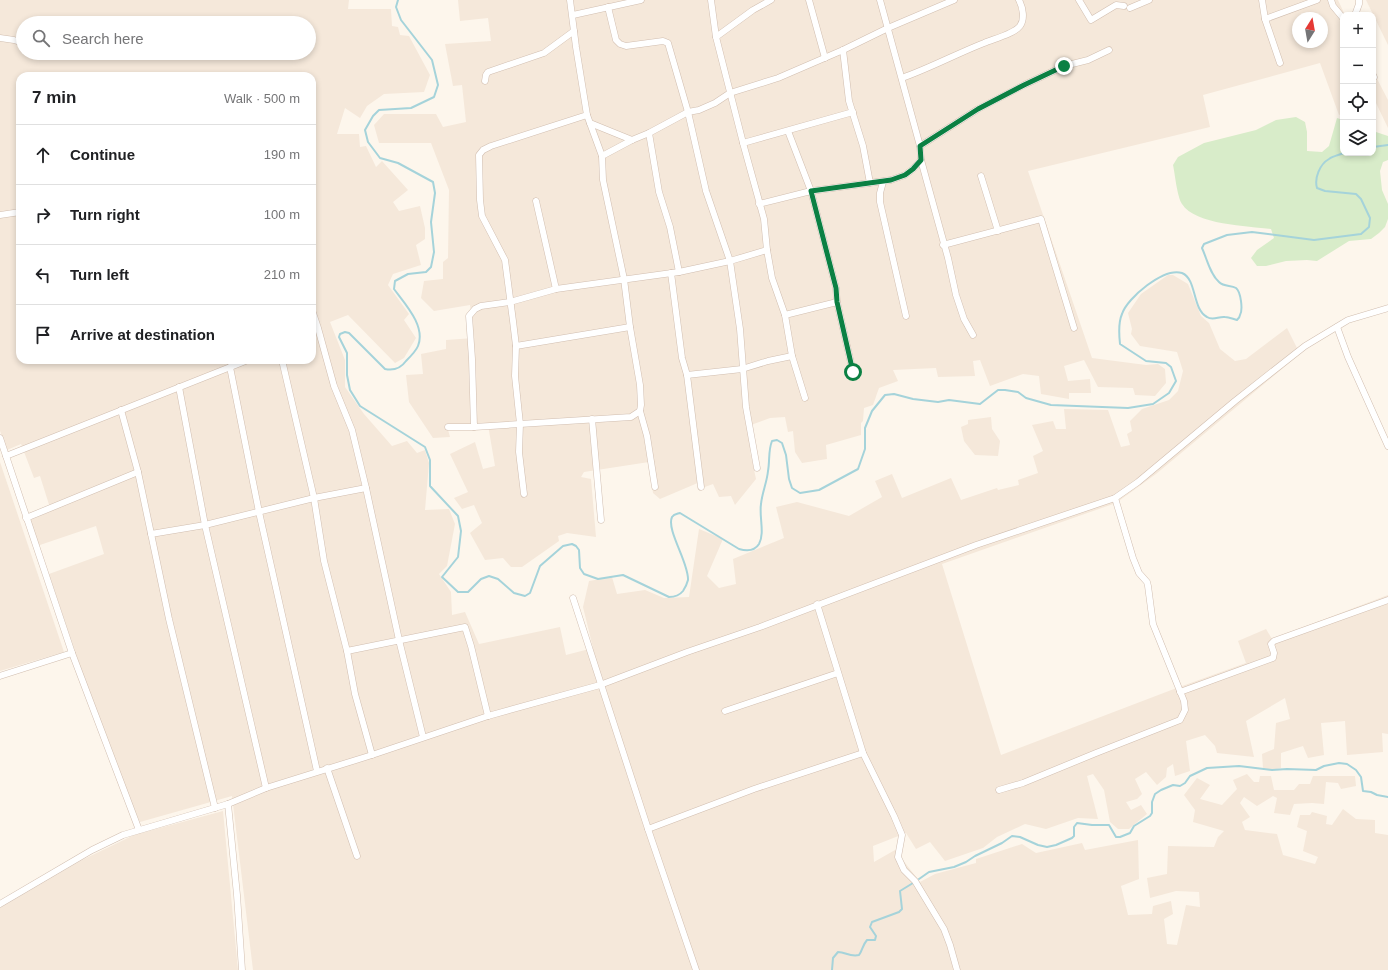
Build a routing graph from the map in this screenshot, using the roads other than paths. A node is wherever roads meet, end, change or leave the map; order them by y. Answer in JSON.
{"nodes":[{"id":1,"x":570,"y":0,"type":"edge"},
{"id":2,"x":641,"y":0,"type":"edge"},
{"id":3,"x":711,"y":0,"type":"edge"},
{"id":4,"x":771,"y":0,"type":"edge"},
{"id":5,"x":809,"y":0,"type":"edge"},
{"id":6,"x":880,"y":0,"type":"edge"},
{"id":7,"x":954,"y":0,"type":"edge"},
{"id":8,"x":1019,"y":0,"type":"edge"},
{"id":9,"x":1079,"y":0,"type":"edge"},
{"id":10,"x":1149,"y":0,"type":"edge"},
{"id":11,"x":1262,"y":0,"type":"edge"},
{"id":12,"x":1317,"y":0,"type":"edge"},
{"id":13,"x":1331,"y":0,"type":"edge"},
{"id":14,"x":1359,"y":0,"type":"edge"},
{"id":15,"x":1116,"y":3,"type":"edge"},
{"id":16,"x":608,"y":7,"type":"junction"},
{"id":17,"x":1356,"y":12,"type":"edge"},
{"id":18,"x":1340,"y":14,"type":"edge"},
{"id":19,"x":573,"y":15,"type":"junction"},
{"id":20,"x":1265,"y":19,"type":"junction"},
{"id":21,"x":888,"y":28,"type":"junction"},
{"id":22,"x":574,"y":31,"type":"junction"},
{"id":23,"x":716,"y":37,"type":"junction"},
{"id":24,"x":0,"y":38,"type":"edge"},
{"id":25,"x":16,"y":41,"type":"edge"},
{"id":26,"x":843,"y":50,"type":"junction"},
{"id":27,"x":1109,"y":50,"type":"dead end"},
{"id":28,"x":826,"y":58,"type":"junction"},
{"id":29,"x":1280,"y":63,"type":"dead end"},
{"id":30,"x":902,"y":78,"type":"junction"},
{"id":31,"x":485,"y":82,"type":"dead end"},
{"id":32,"x":730,"y":93,"type":"junction"},
{"id":33,"x":688,"y":112,"type":"junction"},
{"id":34,"x":853,"y":112,"type":"junction"},
{"id":35,"x":587,"y":115,"type":"junction"},
{"id":36,"x":590,"y":124,"type":"junction"},
{"id":37,"x":788,"y":131,"type":"junction"},
{"id":38,"x":648,"y":134,"type":"junction"},
{"id":39,"x":632,"y":140,"type":"junction"},
{"id":40,"x":743,"y":143,"type":"junction"},
{"id":41,"x":920,"y":146,"type":"junction"},
{"id":42,"x":602,"y":156,"type":"junction"},
{"id":43,"x":921,"y":160,"type":"junction"},
{"id":44,"x":981,"y":176,"type":"dead end"},
{"id":45,"x":883,"y":182,"type":"junction"},
{"id":46,"x":870,"y":183,"type":"junction"},
{"id":47,"x":811,"y":191,"type":"junction"},
{"id":48,"x":536,"y":201,"type":"dead end"},
{"id":49,"x":759,"y":204,"type":"junction"},
{"id":50,"x":16,"y":213,"type":"edge"},
{"id":51,"x":0,"y":215,"type":"edge"},
{"id":52,"x":998,"y":231,"type":"junction"},
{"id":53,"x":943,"y":245,"type":"junction"},
{"id":54,"x":767,"y":250,"type":"junction"},
{"id":55,"x":730,"y":261,"type":"junction"},
{"id":56,"x":672,"y":272,"type":"junction"},
{"id":57,"x":680,"y":272,"type":"junction"},
{"id":58,"x":624,"y":279,"type":"junction"},
{"id":59,"x":556,"y":289,"type":"junction"},
{"id":60,"x":510,"y":302,"type":"junction"},
{"id":61,"x":837,"y":302,"type":"junction"},
{"id":62,"x":1388,"y":308,"type":"edge"},
{"id":63,"x":785,"y":315,"type":"junction"},
{"id":64,"x":906,"y":316,"type":"dead end"},
{"id":65,"x":630,"y":327,"type":"junction"},
{"id":66,"x":1337,"y":327,"type":"junction"},
{"id":67,"x":1074,"y":328,"type":"dead end"},
{"id":68,"x":316,"y":332,"type":"edge"},
{"id":69,"x":973,"y":335,"type":"dead end"},
{"id":70,"x":516,"y":346,"type":"junction"},
{"id":71,"x":792,"y":356,"type":"junction"},
{"id":72,"x":238,"y":364,"type":"edge"},
{"id":73,"x":283,"y":364,"type":"edge"},
{"id":74,"x":230,"y":367,"type":"junction"},
{"id":75,"x":742,"y":369,"type":"junction"},
{"id":76,"x":853,"y":372,"type":"dead end"},
{"id":77,"x":687,"y":375,"type":"junction"},
{"id":78,"x":179,"y":387,"type":"junction"},
{"id":79,"x":805,"y":398,"type":"dead end"},
{"id":80,"x":121,"y":410,"type":"junction"},
{"id":81,"x":640,"y":411,"type":"junction"},
{"id":82,"x":592,"y":419,"type":"junction"},
{"id":83,"x":520,"y":424,"type":"junction"},
{"id":84,"x":448,"y":427,"type":"dead end"},
{"id":85,"x":474,"y":427,"type":"junction"},
{"id":86,"x":0,"y":438,"type":"edge"},
{"id":87,"x":1388,"y":446,"type":"edge"},
{"id":88,"x":6,"y":456,"type":"junction"},
{"id":89,"x":756,"y":468,"type":"dead end"},
{"id":90,"x":138,"y":472,"type":"junction"},
{"id":91,"x":701,"y":487,"type":"dead end"},
{"id":92,"x":366,"y":488,"type":"junction"},
{"id":93,"x":655,"y":488,"type":"dead end"},
{"id":94,"x":524,"y":494,"type":"dead end"},
{"id":95,"x":314,"y":498,"type":"junction"},
{"id":96,"x":1115,"y":498,"type":"junction"},
{"id":97,"x":259,"y":512,"type":"junction"},
{"id":98,"x":26,"y":518,"type":"junction"},
{"id":99,"x":601,"y":520,"type":"dead end"},
{"id":100,"x":205,"y":525,"type":"junction"},
{"id":101,"x":151,"y":534,"type":"junction"},
{"id":102,"x":573,"y":598,"type":"dead end"},
{"id":103,"x":1388,"y":600,"type":"edge"},
{"id":104,"x":817,"y":604,"type":"junction"},
{"id":105,"x":399,"y":640,"type":"junction"},
{"id":106,"x":347,"y":651,"type":"junction"},
{"id":107,"x":72,"y":653,"type":"junction"},
{"id":108,"x":838,"y":673,"type":"junction"},
{"id":109,"x":0,"y":676,"type":"edge"},
{"id":110,"x":600,"y":685,"type":"junction"},
{"id":111,"x":1180,"y":692,"type":"junction"},
{"id":112,"x":725,"y":711,"type":"dead end"},
{"id":113,"x":488,"y":716,"type":"junction"},
{"id":114,"x":423,"y":737,"type":"junction"},
{"id":115,"x":863,"y":753,"type":"junction"},
{"id":116,"x":372,"y":755,"type":"junction"},
{"id":117,"x":327,"y":768,"type":"junction"},
{"id":118,"x":317,"y":771,"type":"junction"},
{"id":119,"x":266,"y":788,"type":"junction"},
{"id":120,"x":999,"y":790,"type":"dead end"},
{"id":121,"x":228,"y":804,"type":"junction"},
{"id":122,"x":215,"y":808,"type":"junction"},
{"id":123,"x":648,"y":829,"type":"junction"},
{"id":124,"x":139,"y":830,"type":"junction"},
{"id":125,"x":357,"y":856,"type":"dead end"},
{"id":126,"x":0,"y":904,"type":"edge"},
{"id":127,"x":242,"y":970,"type":"edge"},
{"id":128,"x":696,"y":970,"type":"edge"},
{"id":129,"x":957,"y":970,"type":"edge"}],
"edges":[{"from":1,"to":19,"type":"street"},
{"from":2,"to":16,"type":"street"},
{"from":3,"to":23,"type":"street"},
{"from":4,"to":23,"type":"street"},
{"from":5,"to":28,"type":"street"},
{"from":6,"to":21,"type":"street"},
{"from":7,"to":21,"type":"street"},
{"from":8,"to":30,"type":"street"},
{"from":9,"to":15,"type":"street"},
{"from":10,"to":15,"type":"street"},
{"from":11,"to":20,"type":"street"},
{"from":12,"to":20,"type":"street"},
{"from":13,"to":18,"type":"street"},
{"from":14,"to":17,"type":"street"},
{"from":16,"to":19,"type":"street"},
{"from":16,"to":33,"type":"street"},
{"from":19,"to":22,"type":"street"},
{"from":20,"to":29,"type":"street"},
{"from":21,"to":26,"type":"street"},
{"from":21,"to":30,"type":"street"},
{"from":22,"to":31,"type":"street"},
{"from":22,"to":35,"type":"street"},
{"from":23,"to":32,"type":"street"},
{"from":24,"to":25,"type":"street"},
{"from":26,"to":28,"type":"street"},
{"from":26,"to":34,"type":"street"},
{"from":27,"to":41,"type":"street"},
{"from":28,"to":32,"type":"street"},
{"from":30,"to":41,"type":"street"},
{"from":32,"to":33,"type":"street"},
{"from":32,"to":40,"type":"street"},
{"from":33,"to":38,"type":"street"},
{"from":33,"to":55,"type":"street"},
{"from":34,"to":37,"type":"street"},
{"from":34,"to":46,"type":"street"},
{"from":35,"to":36,"type":"street"},
{"from":35,"to":60,"type":"street"},
{"from":36,"to":39,"type":"street"},
{"from":36,"to":42,"type":"street"},
{"from":37,"to":40,"type":"street"},
{"from":37,"to":47,"type":"street"},
{"from":38,"to":39,"type":"street"},
{"from":38,"to":57,"type":"street"},
{"from":39,"to":42,"type":"street"},
{"from":40,"to":49,"type":"street"},
{"from":41,"to":43,"type":"street"},
{"from":42,"to":58,"type":"street"},
{"from":43,"to":45,"type":"street"},
{"from":43,"to":53,"type":"street"},
{"from":44,"to":52,"type":"street"},
{"from":45,"to":46,"type":"street"},
{"from":45,"to":64,"type":"street"},
{"from":46,"to":47,"type":"street"},
{"from":47,"to":49,"type":"street"},
{"from":47,"to":61,"type":"street"},
{"from":48,"to":59,"type":"street"},
{"from":49,"to":54,"type":"street"},
{"from":50,"to":51,"type":"street"},
{"from":52,"to":53,"type":"street"},
{"from":52,"to":67,"type":"street"},
{"from":53,"to":69,"type":"street"},
{"from":54,"to":55,"type":"street"},
{"from":54,"to":63,"type":"street"},
{"from":55,"to":57,"type":"street"},
{"from":55,"to":75,"type":"street"},
{"from":56,"to":57,"type":"street"},
{"from":56,"to":58,"type":"street"},
{"from":56,"to":77,"type":"street"},
{"from":58,"to":59,"type":"street"},
{"from":58,"to":65,"type":"street"},
{"from":59,"to":60,"type":"street"},
{"from":60,"to":70,"type":"street"},
{"from":60,"to":85,"type":"street"},
{"from":61,"to":63,"type":"street"},
{"from":61,"to":76,"type":"street"},
{"from":62,"to":66,"type":"street"},
{"from":63,"to":71,"type":"street"},
{"from":65,"to":70,"type":"street"},
{"from":65,"to":81,"type":"street"},
{"from":66,"to":87,"type":"street"},
{"from":66,"to":96,"type":"street"},
{"from":68,"to":92,"type":"street"},
{"from":70,"to":83,"type":"street"},
{"from":71,"to":75,"type":"street"},
{"from":71,"to":79,"type":"street"},
{"from":72,"to":74,"type":"street"},
{"from":73,"to":95,"type":"street"},
{"from":74,"to":78,"type":"street"},
{"from":74,"to":97,"type":"street"},
{"from":75,"to":77,"type":"street"},
{"from":75,"to":89,"type":"street"},
{"from":77,"to":91,"type":"street"},
{"from":78,"to":80,"type":"street"},
{"from":78,"to":100,"type":"street"},
{"from":80,"to":88,"type":"street"},
{"from":80,"to":90,"type":"street"},
{"from":81,"to":82,"type":"street"},
{"from":81,"to":93,"type":"street"},
{"from":82,"to":83,"type":"street"},
{"from":82,"to":99,"type":"street"},
{"from":83,"to":85,"type":"street"},
{"from":83,"to":94,"type":"street"},
{"from":84,"to":85,"type":"street"},
{"from":86,"to":88,"type":"street"},
{"from":88,"to":98,"type":"street"},
{"from":90,"to":98,"type":"street"},
{"from":90,"to":101,"type":"street"},
{"from":92,"to":95,"type":"street"},
{"from":92,"to":105,"type":"street"},
{"from":95,"to":97,"type":"street"},
{"from":95,"to":106,"type":"street"},
{"from":96,"to":104,"type":"street"},
{"from":96,"to":111,"type":"street"},
{"from":97,"to":100,"type":"street"},
{"from":97,"to":118,"type":"street"},
{"from":98,"to":107,"type":"street"},
{"from":100,"to":101,"type":"street"},
{"from":100,"to":119,"type":"street"},
{"from":101,"to":122,"type":"street"},
{"from":102,"to":110,"type":"street"},
{"from":103,"to":111,"type":"street"},
{"from":104,"to":108,"type":"street"},
{"from":104,"to":110,"type":"street"},
{"from":105,"to":106,"type":"street"},
{"from":105,"to":113,"type":"street"},
{"from":105,"to":114,"type":"street"},
{"from":106,"to":116,"type":"street"},
{"from":107,"to":109,"type":"street"},
{"from":107,"to":124,"type":"street"},
{"from":108,"to":112,"type":"street"},
{"from":108,"to":115,"type":"street"},
{"from":110,"to":113,"type":"street"},
{"from":110,"to":123,"type":"street"},
{"from":111,"to":120,"type":"street"},
{"from":113,"to":114,"type":"street"},
{"from":114,"to":116,"type":"street"},
{"from":115,"to":123,"type":"street"},
{"from":115,"to":129,"type":"street"},
{"from":116,"to":117,"type":"street"},
{"from":117,"to":118,"type":"street"},
{"from":117,"to":125,"type":"street"},
{"from":118,"to":119,"type":"street"},
{"from":119,"to":121,"type":"street"},
{"from":121,"to":122,"type":"street"},
{"from":121,"to":127,"type":"street"},
{"from":122,"to":124,"type":"street"},
{"from":123,"to":128,"type":"street"},
{"from":124,"to":126,"type":"street"}]}
